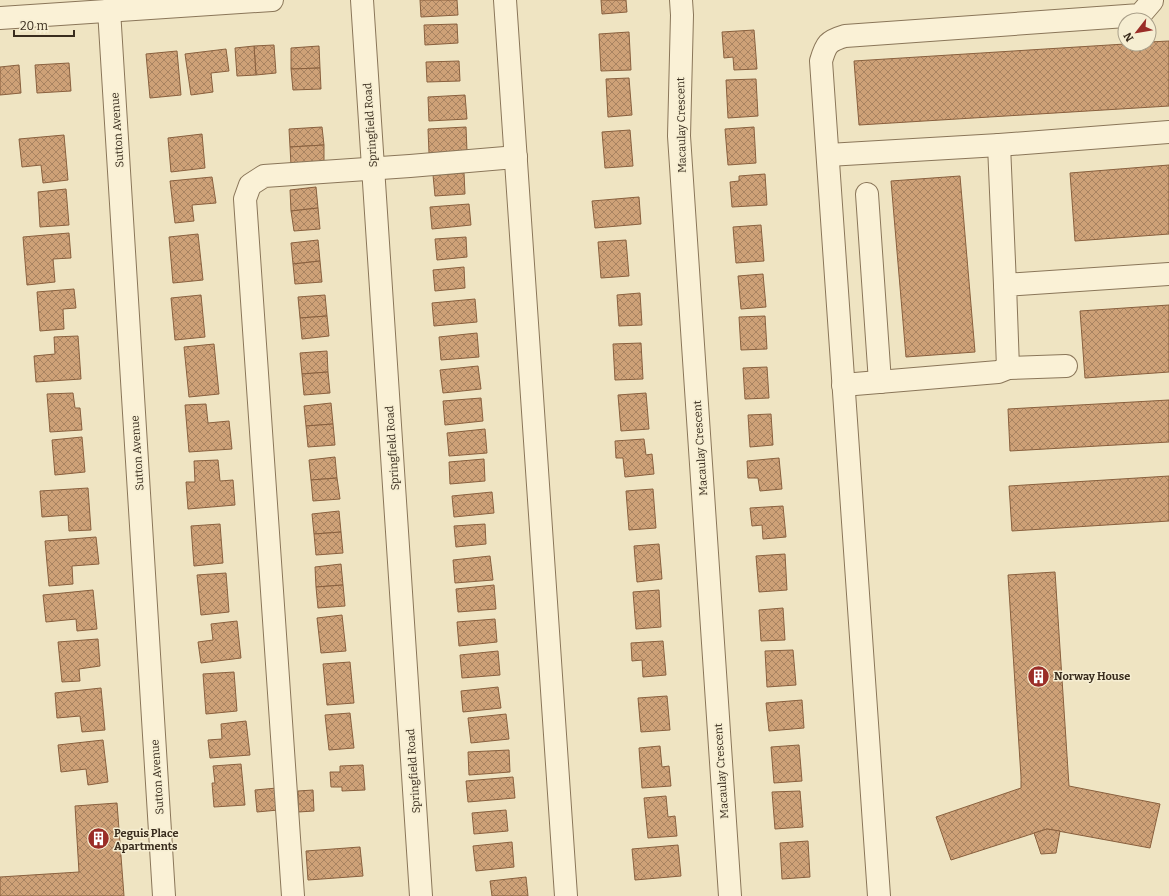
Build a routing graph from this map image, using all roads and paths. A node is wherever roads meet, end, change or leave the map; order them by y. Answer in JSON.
{"nodes":[{"id":1,"x":272,"y":0,"type":"edge"},
{"id":2,"x":362,"y":0,"type":"edge"},
{"id":3,"x":505,"y":0,"type":"edge"},
{"id":4,"x":681,"y":0,"type":"edge"},
{"id":5,"x":1152,"y":0,"type":"edge"},
{"id":6,"x":109,"y":10,"type":"junction"},
{"id":7,"x":0,"y":18,"type":"edge"},
{"id":8,"x":1169,"y":132,"type":"edge"},
{"id":9,"x":999,"y":145,"type":"junction"},
{"id":10,"x":828,"y":155,"type":"junction"},
{"id":11,"x":516,"y":157,"type":"junction"},
{"id":12,"x":373,"y":169,"type":"junction"},
{"id":13,"x":867,"y":194,"type":"dead end"},
{"id":14,"x":1169,"y":274,"type":"edge"},
{"id":15,"x":1004,"y":285,"type":"junction"},
{"id":16,"x":1066,"y":366,"type":"dead end"},
{"id":17,"x":1008,"y":368,"type":"junction"},
{"id":18,"x":880,"y":382,"type":"junction"},
{"id":19,"x":844,"y":385,"type":"junction"},
{"id":20,"x":164,"y":896,"type":"edge"},
{"id":21,"x":293,"y":896,"type":"edge"},
{"id":22,"x":421,"y":896,"type":"edge"},
{"id":23,"x":566,"y":896,"type":"edge"},
{"id":24,"x":730,"y":896,"type":"edge"},
{"id":25,"x":879,"y":896,"type":"edge"}],
"edges":[{"from":1,"to":6,"type":"street"},
{"from":2,"to":12,"type":"street","name":"Springfield Road"},
{"from":3,"to":11,"type":"street"},
{"from":4,"to":24,"type":"street","name":"Macaulay Crescent"},
{"from":5,"to":10,"type":"street"},
{"from":6,"to":7,"type":"street"},
{"from":6,"to":20,"type":"street","name":"Sutton Avenue"},
{"from":8,"to":9,"type":"street"},
{"from":9,"to":10,"type":"street"},
{"from":9,"to":15,"type":"street"},
{"from":10,"to":19,"type":"street"},
{"from":11,"to":12,"type":"street"},
{"from":11,"to":23,"type":"street"},
{"from":12,"to":21,"type":"street"},
{"from":12,"to":22,"type":"street","name":"Springfield Road"},
{"from":13,"to":18,"type":"street"},
{"from":14,"to":15,"type":"street"},
{"from":15,"to":17,"type":"street"},
{"from":16,"to":17,"type":"street"},
{"from":17,"to":18,"type":"street"},
{"from":18,"to":19,"type":"street"},
{"from":19,"to":25,"type":"street"}]}
